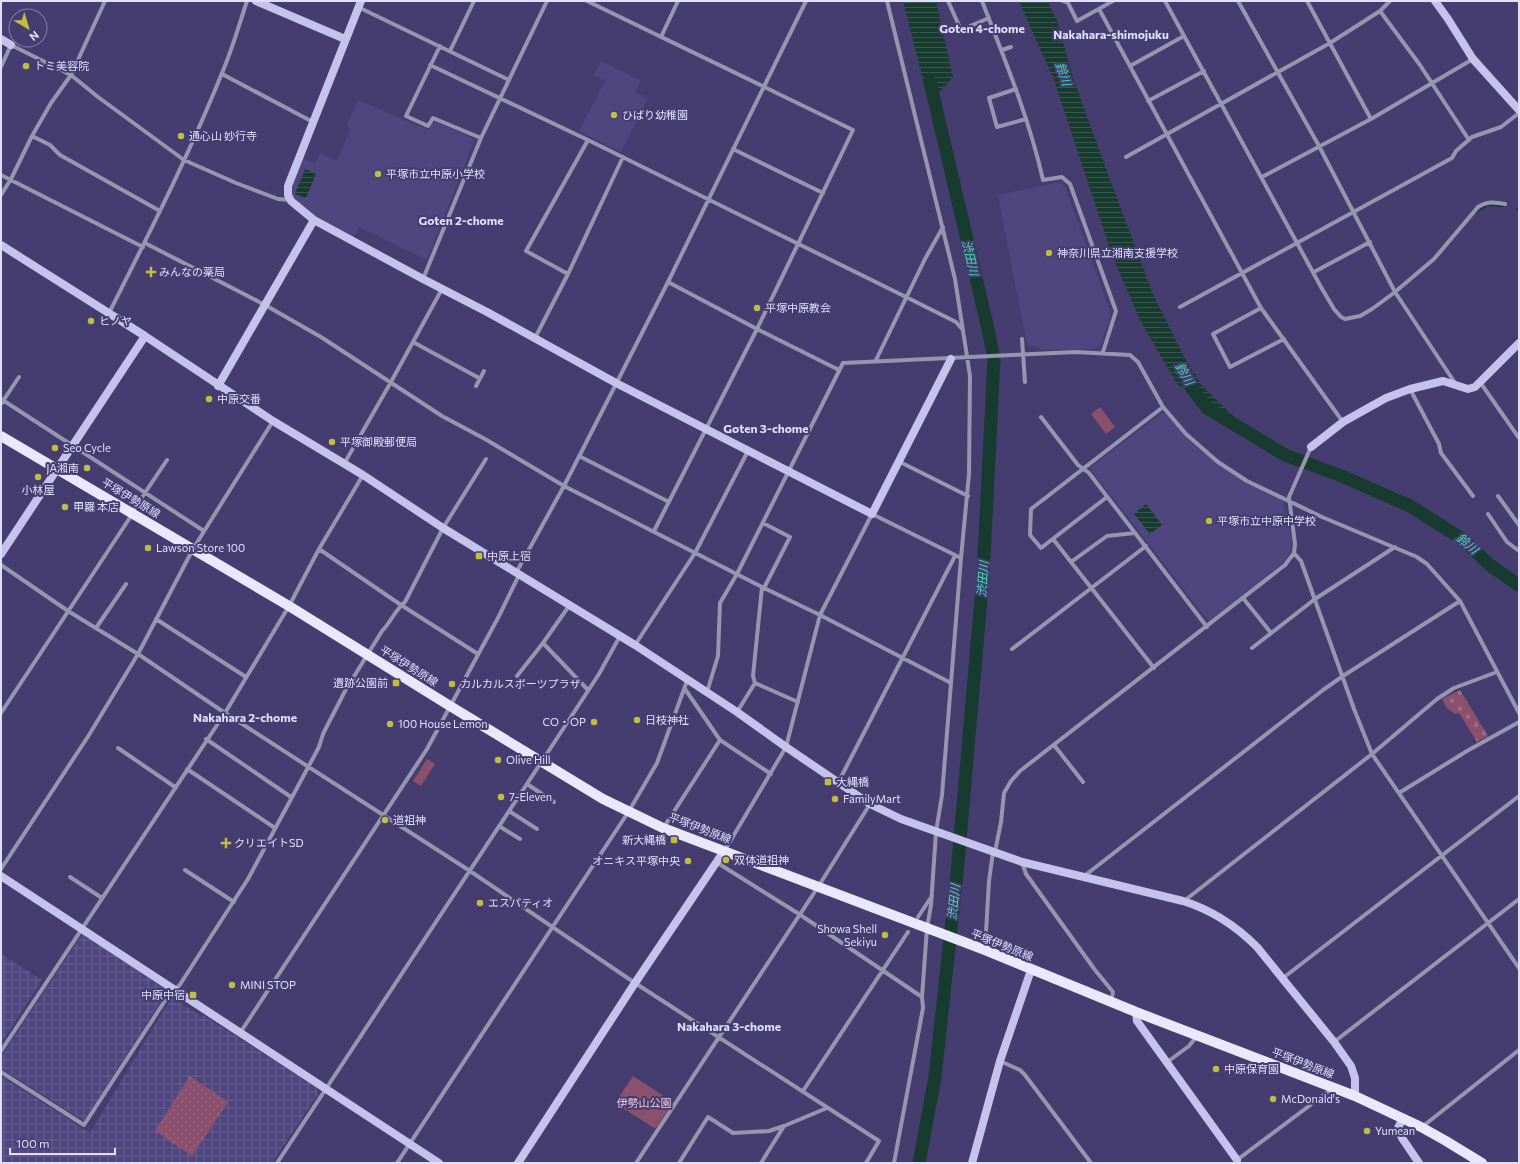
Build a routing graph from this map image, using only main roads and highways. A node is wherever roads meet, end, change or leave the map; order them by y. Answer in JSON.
{"nodes":[{"id":1,"x":1,"y":436,"type":"edge"},
{"id":2,"x":1482,"y":1163,"type":"edge"}],
"edges":[{"from":1,"to":2,"type":"main road","name":"平塚伊勢原線"}]}
